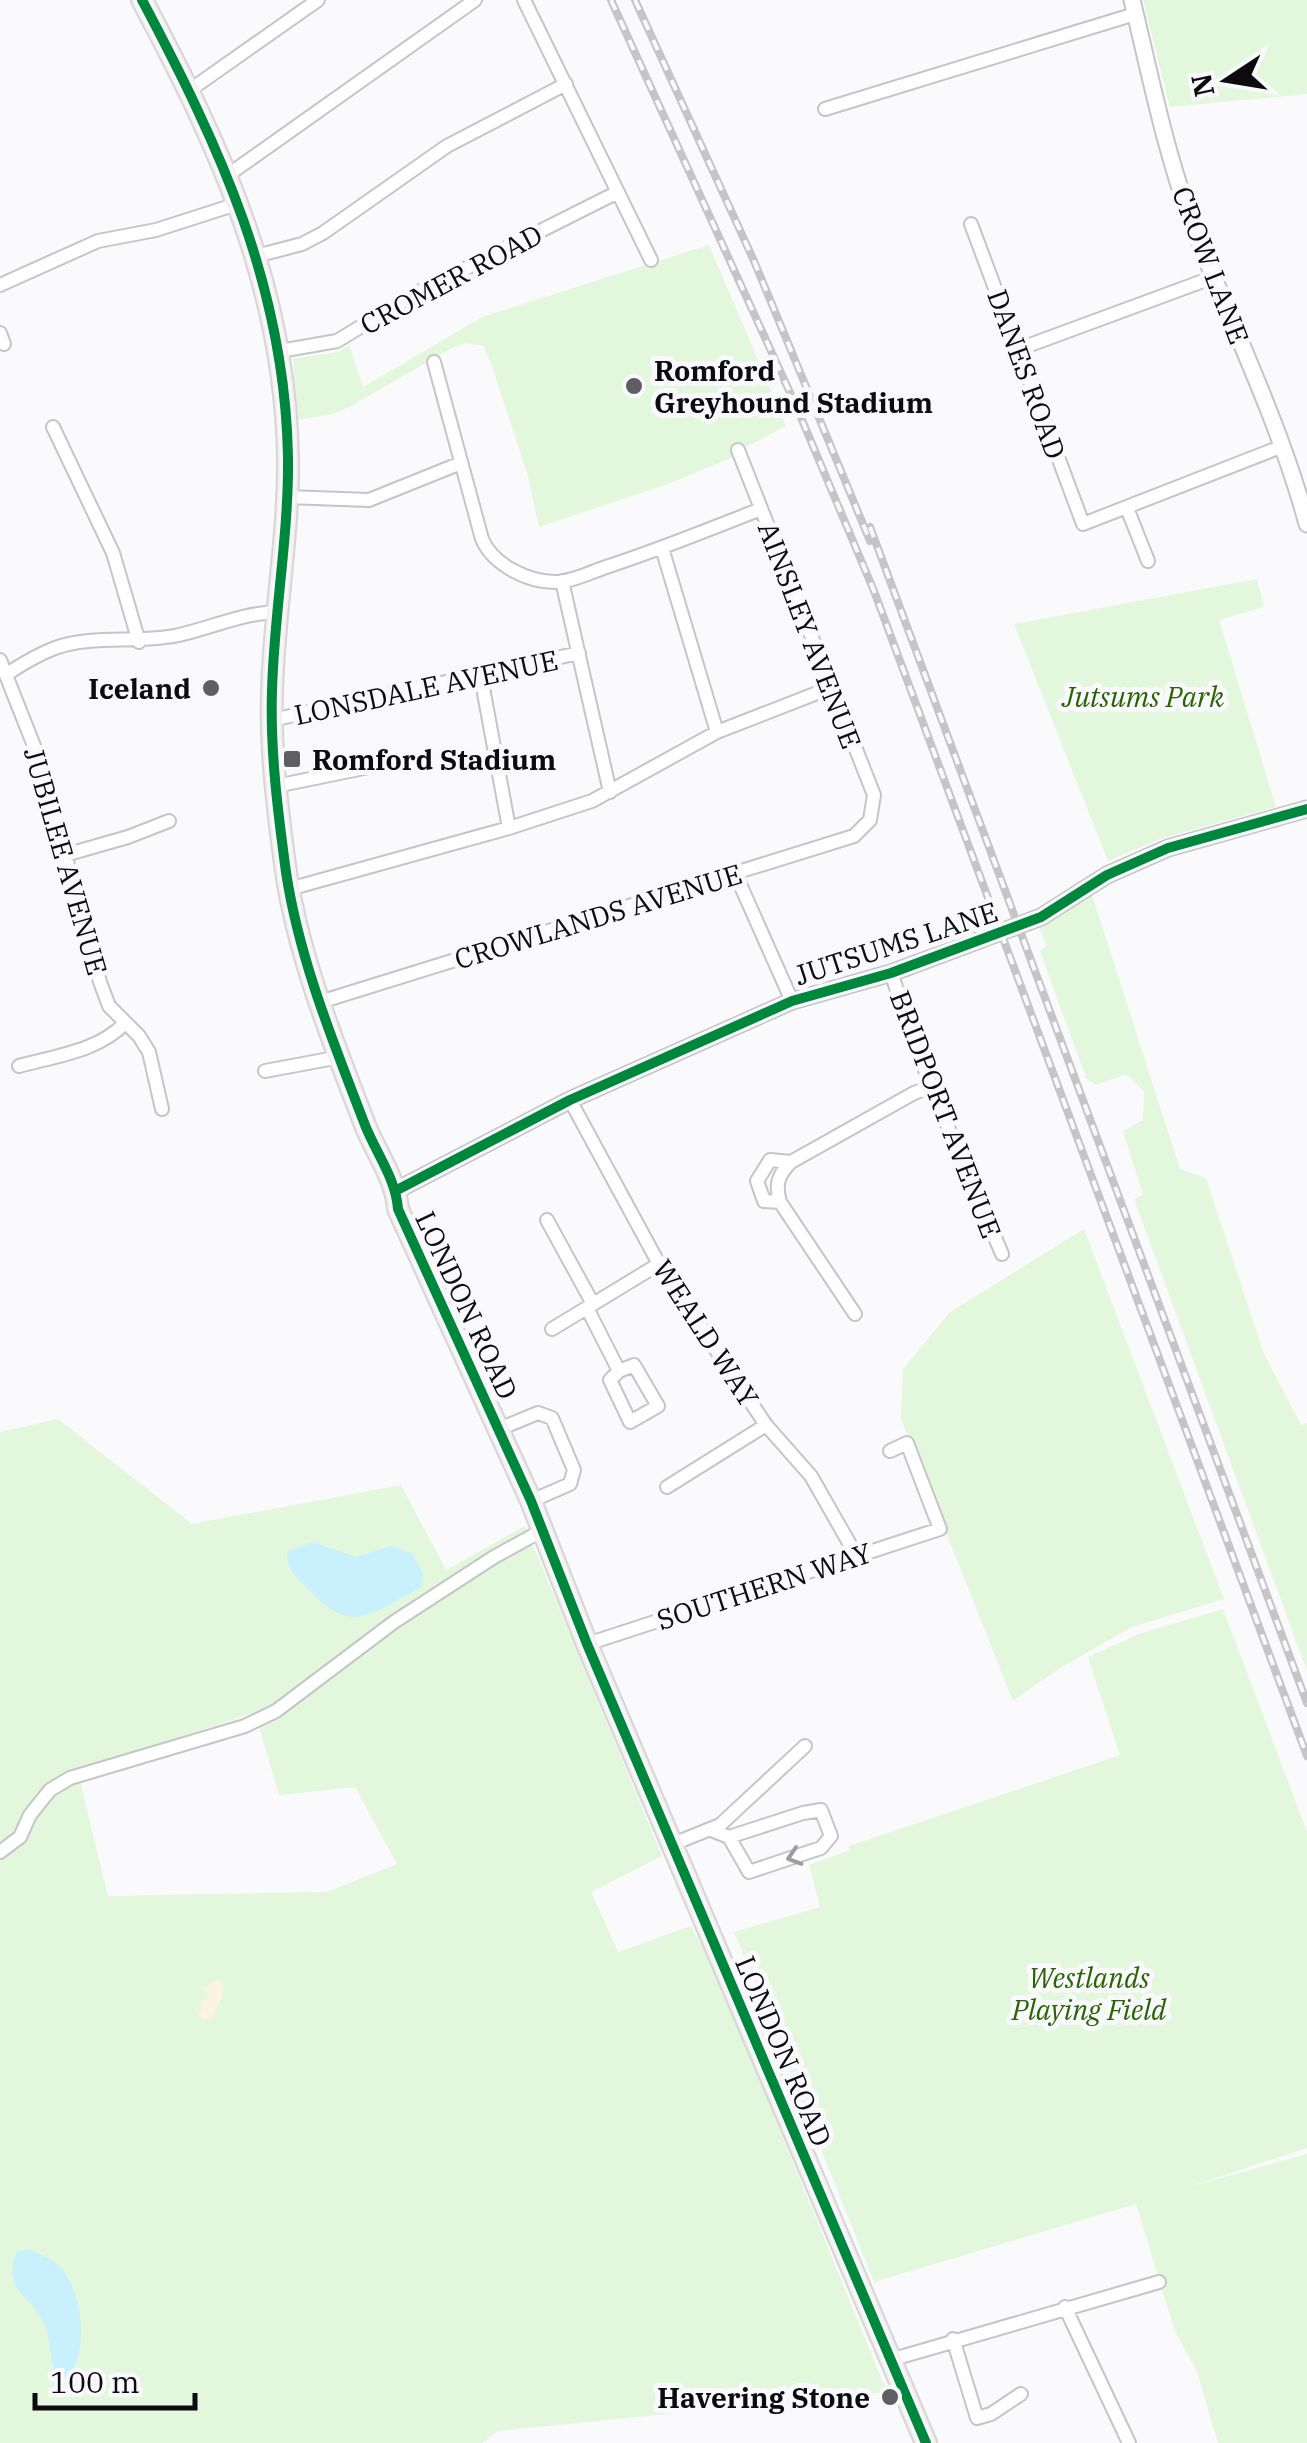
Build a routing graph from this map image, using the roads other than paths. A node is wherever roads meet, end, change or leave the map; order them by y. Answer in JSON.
{"nodes":[{"id":1,"x":142,"y":0,"type":"edge"},
{"id":2,"x":318,"y":0,"type":"edge"},
{"id":3,"x":475,"y":0,"type":"edge"},
{"id":4,"x":524,"y":0,"type":"edge"},
{"id":5,"x":1134,"y":7,"type":"edge"},
{"id":6,"x":566,"y":84,"type":"junction"},
{"id":7,"x":190,"y":90,"type":"junction"},
{"id":8,"x":825,"y":109,"type":"dead end"},
{"id":9,"x":228,"y":175,"type":"junction"},
{"id":10,"x":618,"y":192,"type":"junction"},
{"id":11,"x":240,"y":203,"type":"junction"},
{"id":12,"x":971,"y":224,"type":"dead end"},
{"id":13,"x":256,"y":256,"type":"junction"},
{"id":14,"x":651,"y":260,"type":"dead end"},
{"id":15,"x":1214,"y":277,"type":"junction"},
{"id":16,"x":0,"y":285,"type":"edge"},
{"id":17,"x":1019,"y":349,"type":"junction"},
{"id":18,"x":280,"y":351,"type":"junction"},
{"id":19,"x":434,"y":362,"type":"dead end"},
{"id":20,"x":53,"y":426,"type":"dead end"},
{"id":21,"x":1283,"y":446,"type":"junction"},
{"id":22,"x":738,"y":450,"type":"dead end"},
{"id":23,"x":461,"y":463,"type":"junction"},
{"id":24,"x":287,"y":497,"type":"junction"},
{"id":25,"x":760,"y":508,"type":"junction"},
{"id":26,"x":1127,"y":508,"type":"junction"},
{"id":27,"x":1307,"y":524,"type":"edge"},
{"id":28,"x":662,"y":548,"type":"junction"},
{"id":29,"x":1148,"y":561,"type":"dead end"},
{"id":30,"x":562,"y":582,"type":"junction"},
{"id":31,"x":278,"y":612,"type":"junction"},
{"id":32,"x":139,"y":642,"type":"junction"},
{"id":33,"x":580,"y":653,"type":"junction"},
{"id":34,"x":0,"y":660,"type":"edge"},
{"id":35,"x":7,"y":674,"type":"junction"},
{"id":36,"x":481,"y":676,"type":"junction"},
{"id":37,"x":830,"y":688,"type":"junction"},
{"id":38,"x":272,"y":720,"type":"junction"},
{"id":39,"x":717,"y":732,"type":"junction"},
{"id":40,"x":403,"y":760,"type":"dead end"},
{"id":41,"x":276,"y":786,"type":"junction"},
{"id":42,"x":610,"y":792,"type":"junction"},
{"id":43,"x":1307,"y":809,"type":"edge"},
{"id":44,"x":870,"y":820,"type":"joint"},
{"id":45,"x":168,"y":821,"type":"dead end"},
{"id":46,"x":509,"y":828,"type":"junction"},
{"id":47,"x":65,"y":854,"type":"junction"},
{"id":48,"x":736,"y":873,"type":"junction"},
{"id":49,"x":289,"y":889,"type":"junction"},
{"id":50,"x":891,"y":973,"type":"junction"},
{"id":51,"x":792,"y":1001,"type":"junction"},
{"id":52,"x":320,"y":1002,"type":"junction"},
{"id":53,"x":125,"y":1023,"type":"junction"},
{"id":54,"x":340,"y":1058,"type":"junction"},
{"id":55,"x":19,"y":1066,"type":"dead end"},
{"id":56,"x":265,"y":1072,"type":"dead end"},
{"id":57,"x":931,"y":1087,"type":"junction"},
{"id":58,"x":570,"y":1100,"type":"junction"},
{"id":59,"x":162,"y":1109,"type":"dead end"},
{"id":60,"x":792,"y":1162,"type":"junction"},
{"id":61,"x":397,"y":1190,"type":"junction"},
{"id":62,"x":780,"y":1202,"type":"junction"},
{"id":63,"x":546,"y":1220,"type":"dead end"},
{"id":64,"x":1002,"y":1254,"type":"dead end"},
{"id":65,"x":659,"y":1264,"type":"junction"},
{"id":66,"x":590,"y":1306,"type":"junction"},
{"id":67,"x":856,"y":1314,"type":"dead end"},
{"id":68,"x":552,"y":1329,"type":"dead end"},
{"id":69,"x":619,"y":1371,"type":"dead end"},
{"id":70,"x":766,"y":1425,"type":"junction"},
{"id":71,"x":499,"y":1429,"type":"junction"},
{"id":72,"x":890,"y":1451,"type":"dead end"},
{"id":73,"x":667,"y":1487,"type":"dead end"},
{"id":74,"x":531,"y":1501,"type":"junction"},
{"id":75,"x":543,"y":1530,"type":"junction"},
{"id":76,"x":856,"y":1556,"type":"junction"},
{"id":77,"x":587,"y":1644,"type":"junction"},
{"id":78,"x":805,"y":1746,"type":"dead end"},
{"id":79,"x":711,"y":1830,"type":"junction"},
{"id":80,"x":729,"y":1838,"type":"junction"},
{"id":81,"x":673,"y":1844,"type":"junction"},
{"id":82,"x":0,"y":1852,"type":"edge"},
{"id":83,"x":1160,"y":2282,"type":"dead end"},
{"id":84,"x":1065,"y":2307,"type":"junction"},
{"id":85,"x":953,"y":2339,"type":"junction"},
{"id":86,"x":890,"y":2360,"type":"junction"},
{"id":87,"x":1021,"y":2394,"type":"dead end"},
{"id":88,"x":926,"y":2443,"type":"edge"},
{"id":89,"x":1129,"y":2443,"type":"edge"}],
"edges":[{"from":1,"to":7,"type":"main road","name":"LONDON ROAD"},
{"from":2,"to":7,"type":"street"},
{"from":3,"to":9,"type":"street"},
{"from":4,"to":6,"type":"street"},
{"from":5,"to":8,"type":"street"},
{"from":5,"to":15,"type":"street","name":"CROW LANE"},
{"from":6,"to":10,"type":"street"},
{"from":6,"to":13,"type":"street"},
{"from":7,"to":9,"type":"main road","name":"LONDON ROAD"},
{"from":9,"to":11,"type":"main road","name":"LONDON ROAD"},
{"from":10,"to":14,"type":"street"},
{"from":10,"to":18,"type":"street","name":"CROMER ROAD"},
{"from":11,"to":13,"type":"main road","name":"LONDON ROAD"},
{"from":11,"to":16,"type":"street"},
{"from":12,"to":17,"type":"street","name":"DANES ROAD"},
{"from":13,"to":18,"type":"main road","name":"LONDON ROAD"},
{"from":15,"to":17,"type":"street"},
{"from":15,"to":21,"type":"street","name":"CROW LANE"},
{"from":17,"to":26,"type":"street","name":"DANES ROAD"},
{"from":18,"to":24,"type":"main road","name":"LONDON ROAD"},
{"from":19,"to":23,"type":"street"},
{"from":20,"to":32,"type":"street"},
{"from":21,"to":26,"type":"street"},
{"from":21,"to":27,"type":"street","name":"CROW LANE"},
{"from":22,"to":25,"type":"street","name":"AINSLEY AVENUE"},
{"from":23,"to":24,"type":"street"},
{"from":23,"to":30,"type":"street"},
{"from":24,"to":31,"type":"main road","name":"LONDON ROAD"},
{"from":25,"to":28,"type":"street"},
{"from":25,"to":37,"type":"street","name":"AINSLEY AVENUE"},
{"from":26,"to":29,"type":"street"},
{"from":28,"to":30,"type":"street"},
{"from":28,"to":39,"type":"street"},
{"from":30,"to":33,"type":"street"},
{"from":31,"to":32,"type":"street"},
{"from":31,"to":38,"type":"main road","name":"LONDON ROAD"},
{"from":32,"to":35,"type":"street"},
{"from":33,"to":36,"type":"street","name":"LONSDALE AVENUE"},
{"from":33,"to":42,"type":"street"},
{"from":34,"to":35,"type":"street","name":"JUBILEE AVENUE"},
{"from":35,"to":47,"type":"street","name":"JUBILEE AVENUE"},
{"from":36,"to":38,"type":"street","name":"LONSDALE AVENUE"},
{"from":36,"to":46,"type":"street"},
{"from":37,"to":39,"type":"street"},
{"from":37,"to":44,"type":"street","name":"AINSLEY AVENUE"},
{"from":38,"to":41,"type":"main road","name":"LONDON ROAD"},
{"from":39,"to":42,"type":"street"},
{"from":40,"to":41,"type":"street"},
{"from":41,"to":49,"type":"main road","name":"LONDON ROAD"},
{"from":42,"to":46,"type":"street"},
{"from":43,"to":50,"type":"street","name":"JUTSUMS LANE"},
{"from":44,"to":48,"type":"street","name":"CROWLANDS AVENUE"},
{"from":45,"to":47,"type":"street"},
{"from":46,"to":49,"type":"street"},
{"from":47,"to":53,"type":"street","name":"JUBILEE AVENUE"},
{"from":48,"to":51,"type":"street"},
{"from":48,"to":52,"type":"street","name":"CROWLANDS AVENUE"},
{"from":49,"to":52,"type":"main road","name":"LONDON ROAD"},
{"from":50,"to":51,"type":"street","name":"JUTSUMS LANE"},
{"from":50,"to":57,"type":"street","name":"BRIDPORT AVENUE"},
{"from":51,"to":58,"type":"street","name":"JUTSUMS LANE"},
{"from":52,"to":54,"type":"main road","name":"LONDON ROAD"},
{"from":53,"to":55,"type":"street"},
{"from":53,"to":59,"type":"street","name":"JUBILEE AVENUE"},
{"from":54,"to":56,"type":"street"},
{"from":54,"to":61,"type":"main road","name":"LONDON ROAD"},
{"from":57,"to":60,"type":"street"},
{"from":57,"to":64,"type":"street","name":"BRIDPORT AVENUE"},
{"from":58,"to":61,"type":"street","name":"JUTSUMS LANE"},
{"from":58,"to":65,"type":"street","name":"WEALD WAY"},
{"from":60,"to":62,"type":"street"},
{"from":60,"to":62,"type":"street"},
{"from":61,"to":71,"type":"main road","name":"LONDON ROAD"},
{"from":62,"to":67,"type":"street"},
{"from":63,"to":66,"type":"street"},
{"from":65,"to":66,"type":"street"},
{"from":65,"to":70,"type":"street","name":"WEALD WAY"},
{"from":66,"to":68,"type":"street"},
{"from":66,"to":69,"type":"street"},
{"from":70,"to":73,"type":"street"},
{"from":70,"to":76,"type":"street","name":"WEALD WAY"},
{"from":71,"to":74,"type":"main road","name":"LONDON ROAD"},
{"from":71,"to":74,"type":"street"},
{"from":72,"to":76,"type":"street","name":"SOUTHERN WAY"},
{"from":74,"to":75,"type":"main road","name":"LONDON ROAD"},
{"from":75,"to":77,"type":"main road","name":"LONDON ROAD"},
{"from":75,"to":82,"type":"street"},
{"from":76,"to":77,"type":"street","name":"SOUTHERN WAY"},
{"from":77,"to":81,"type":"main road","name":"LONDON ROAD"},
{"from":78,"to":79,"type":"street"},
{"from":79,"to":80,"type":"street"},
{"from":79,"to":81,"type":"street"},
{"from":80,"to":80,"type":"street","one_way":true},
{"from":81,"to":86,"type":"main road","name":"LONDON ROAD"},
{"from":83,"to":84,"type":"street"},
{"from":84,"to":85,"type":"street"},
{"from":84,"to":89,"type":"street"},
{"from":85,"to":86,"type":"street"},
{"from":85,"to":87,"type":"street"},
{"from":86,"to":88,"type":"main road","name":"LONDON ROAD"}]}
